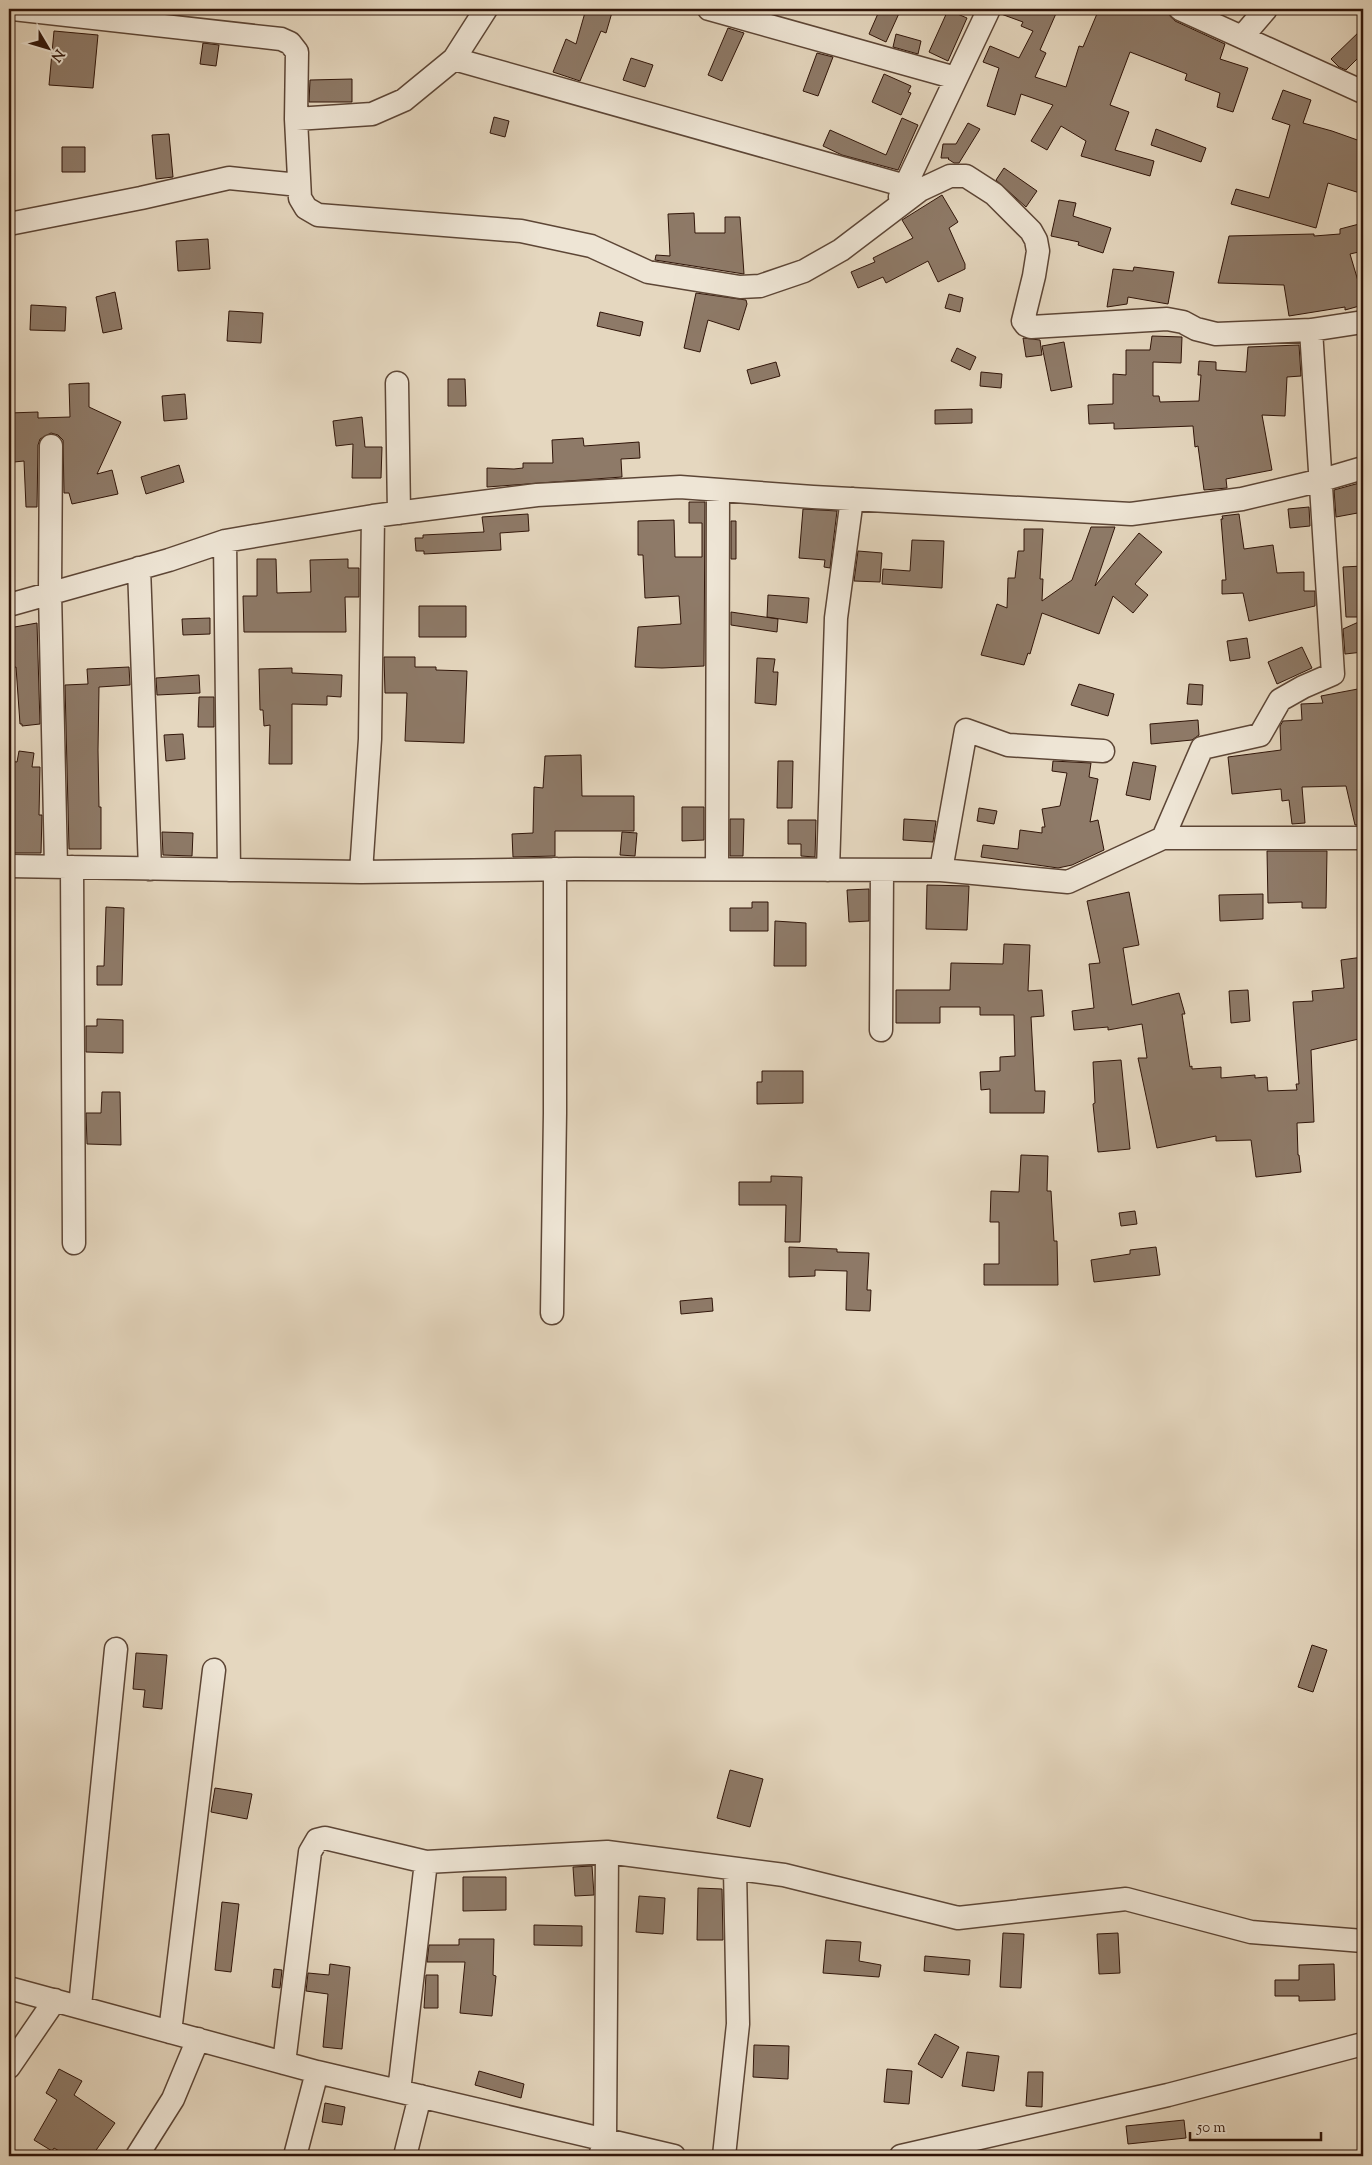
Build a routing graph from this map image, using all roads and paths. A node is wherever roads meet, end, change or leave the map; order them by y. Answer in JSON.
{"nodes":[{"id":1,"x":13,"y":9,"type":"edge"},
{"id":2,"x":486,"y":9,"type":"edge"},
{"id":3,"x":709,"y":9,"type":"edge"},
{"id":4,"x":989,"y":9,"type":"edge"},
{"id":5,"x":1180,"y":9,"type":"edge"},
{"id":6,"x":1266,"y":9,"type":"edge"},
{"id":7,"x":1242,"y":37,"type":"junction"},
{"id":8,"x":454,"y":59,"type":"junction"},
{"id":9,"x":956,"y":78,"type":"junction"},
{"id":10,"x":1363,"y":92,"type":"edge"},
{"id":11,"x":296,"y":119,"type":"junction"},
{"id":12,"x":299,"y":185,"type":"junction"},
{"id":13,"x":913,"y":187,"type":"junction"},
{"id":14,"x":9,"y":224,"type":"edge"},
{"id":15,"x":1363,"y":322,"type":"edge"},
{"id":16,"x":1311,"y":330,"type":"junction"},
{"id":17,"x":397,"y":383,"type":"dead end"},
{"id":18,"x":51,"y":446,"type":"dead end"},
{"id":19,"x":1363,"y":468,"type":"edge"},
{"id":20,"x":1322,"y":480,"type":"junction"},
{"id":21,"x":718,"y":490,"type":"junction"},
{"id":22,"x":852,"y":499,"type":"junction"},
{"id":23,"x":398,"y":513,"type":"junction"},
{"id":24,"x":374,"y":516,"type":"junction"},
{"id":25,"x":225,"y":541,"type":"junction"},
{"id":26,"x":139,"y":568,"type":"junction"},
{"id":27,"x":50,"y":592,"type":"junction"},
{"id":28,"x":9,"y":605,"type":"edge"},
{"id":29,"x":1103,"y":751,"type":"dead end"},
{"id":30,"x":1163,"y":838,"type":"junction"},
{"id":31,"x":1363,"y":838,"type":"edge"},
{"id":32,"x":9,"y":866,"type":"edge"},
{"id":33,"x":64,"y":867,"type":"junction"},
{"id":34,"x":150,"y":868,"type":"junction"},
{"id":35,"x":555,"y":869,"type":"junction"},
{"id":36,"x":717,"y":869,"type":"junction"},
{"id":37,"x":229,"y":870,"type":"junction"},
{"id":38,"x":828,"y":870,"type":"junction"},
{"id":39,"x":882,"y":870,"type":"junction"},
{"id":40,"x":941,"y":870,"type":"junction"},
{"id":41,"x":361,"y":872,"type":"junction"},
{"id":42,"x":881,"y":1030,"type":"dead end"},
{"id":43,"x":74,"y":1243,"type":"dead end"},
{"id":44,"x":552,"y":1313,"type":"dead end"},
{"id":45,"x":116,"y":1649,"type":"dead end"},
{"id":46,"x":214,"y":1670,"type":"dead end"},
{"id":47,"x":607,"y":1852,"type":"junction"},
{"id":48,"x":426,"y":1862,"type":"junction"},
{"id":49,"x":735,"y":1869,"type":"junction"},
{"id":50,"x":1363,"y":1941,"type":"edge"},
{"id":51,"x":9,"y":1988,"type":"edge"},
{"id":52,"x":55,"y":2000,"type":"junction"},
{"id":53,"x":80,"y":2006,"type":"junction"},
{"id":54,"x":170,"y":2032,"type":"junction"},
{"id":55,"x":198,"y":2039,"type":"junction"},
{"id":56,"x":1363,"y":2044,"type":"edge"},
{"id":57,"x":284,"y":2063,"type":"junction"},
{"id":58,"x":9,"y":2067,"type":"edge"},
{"id":59,"x":317,"y":2072,"type":"junction"},
{"id":60,"x":410,"y":2093,"type":"junction"},
{"id":61,"x":602,"y":2148,"type":"edge"},
{"id":62,"x":973,"y":2148,"type":"edge"},
{"id":63,"x":137,"y":2156,"type":"edge"},
{"id":64,"x":295,"y":2156,"type":"edge"},
{"id":65,"x":405,"y":2156,"type":"edge"},
{"id":66,"x":674,"y":2156,"type":"edge"},
{"id":67,"x":724,"y":2156,"type":"edge"},
{"id":68,"x":901,"y":2156,"type":"edge"}],
"edges":[{"from":1,"to":11,"type":"street"},
{"from":2,"to":8,"type":"street"},
{"from":3,"to":9,"type":"street"},
{"from":4,"to":9,"type":"street"},
{"from":5,"to":7,"type":"street"},
{"from":6,"to":7,"type":"street"},
{"from":7,"to":10,"type":"street"},
{"from":8,"to":11,"type":"street"},
{"from":8,"to":13,"type":"street"},
{"from":9,"to":13,"type":"street"},
{"from":11,"to":12,"type":"street"},
{"from":12,"to":13,"type":"street"},
{"from":12,"to":14,"type":"street"},
{"from":13,"to":16,"type":"street"},
{"from":15,"to":16,"type":"street"},
{"from":16,"to":20,"type":"street"},
{"from":17,"to":23,"type":"street"},
{"from":18,"to":27,"type":"street"},
{"from":19,"to":20,"type":"street"},
{"from":20,"to":22,"type":"street"},
{"from":20,"to":30,"type":"street"},
{"from":21,"to":22,"type":"street"},
{"from":21,"to":23,"type":"street"},
{"from":21,"to":36,"type":"street"},
{"from":22,"to":38,"type":"street"},
{"from":23,"to":24,"type":"street"},
{"from":24,"to":25,"type":"street"},
{"from":24,"to":41,"type":"street"},
{"from":25,"to":26,"type":"street"},
{"from":25,"to":37,"type":"street"},
{"from":26,"to":27,"type":"street"},
{"from":26,"to":34,"type":"street"},
{"from":27,"to":28,"type":"street"},
{"from":27,"to":33,"type":"street"},
{"from":29,"to":40,"type":"street"},
{"from":30,"to":31,"type":"street"},
{"from":30,"to":40,"type":"street"},
{"from":32,"to":33,"type":"street"},
{"from":33,"to":34,"type":"street"},
{"from":33,"to":43,"type":"street"},
{"from":34,"to":37,"type":"street"},
{"from":35,"to":36,"type":"street"},
{"from":35,"to":41,"type":"street"},
{"from":35,"to":44,"type":"street"},
{"from":36,"to":38,"type":"street"},
{"from":37,"to":41,"type":"street"},
{"from":38,"to":39,"type":"street"},
{"from":39,"to":40,"type":"street"},
{"from":39,"to":42,"type":"street"},
{"from":45,"to":53,"type":"street"},
{"from":46,"to":54,"type":"street"},
{"from":47,"to":48,"type":"street"},
{"from":47,"to":49,"type":"street"},
{"from":47,"to":61,"type":"street"},
{"from":48,"to":57,"type":"street"},
{"from":48,"to":60,"type":"street"},
{"from":49,"to":50,"type":"street"},
{"from":49,"to":67,"type":"street"},
{"from":51,"to":52,"type":"street"},
{"from":52,"to":53,"type":"street"},
{"from":52,"to":58,"type":"street"},
{"from":53,"to":54,"type":"street"},
{"from":54,"to":55,"type":"street"},
{"from":55,"to":57,"type":"street"},
{"from":55,"to":63,"type":"street"},
{"from":56,"to":62,"type":"street"},
{"from":57,"to":59,"type":"street"},
{"from":59,"to":60,"type":"street"},
{"from":59,"to":64,"type":"street"},
{"from":60,"to":61,"type":"street"},
{"from":60,"to":65,"type":"street"},
{"from":61,"to":66,"type":"street"},
{"from":62,"to":68,"type":"street"}]}
